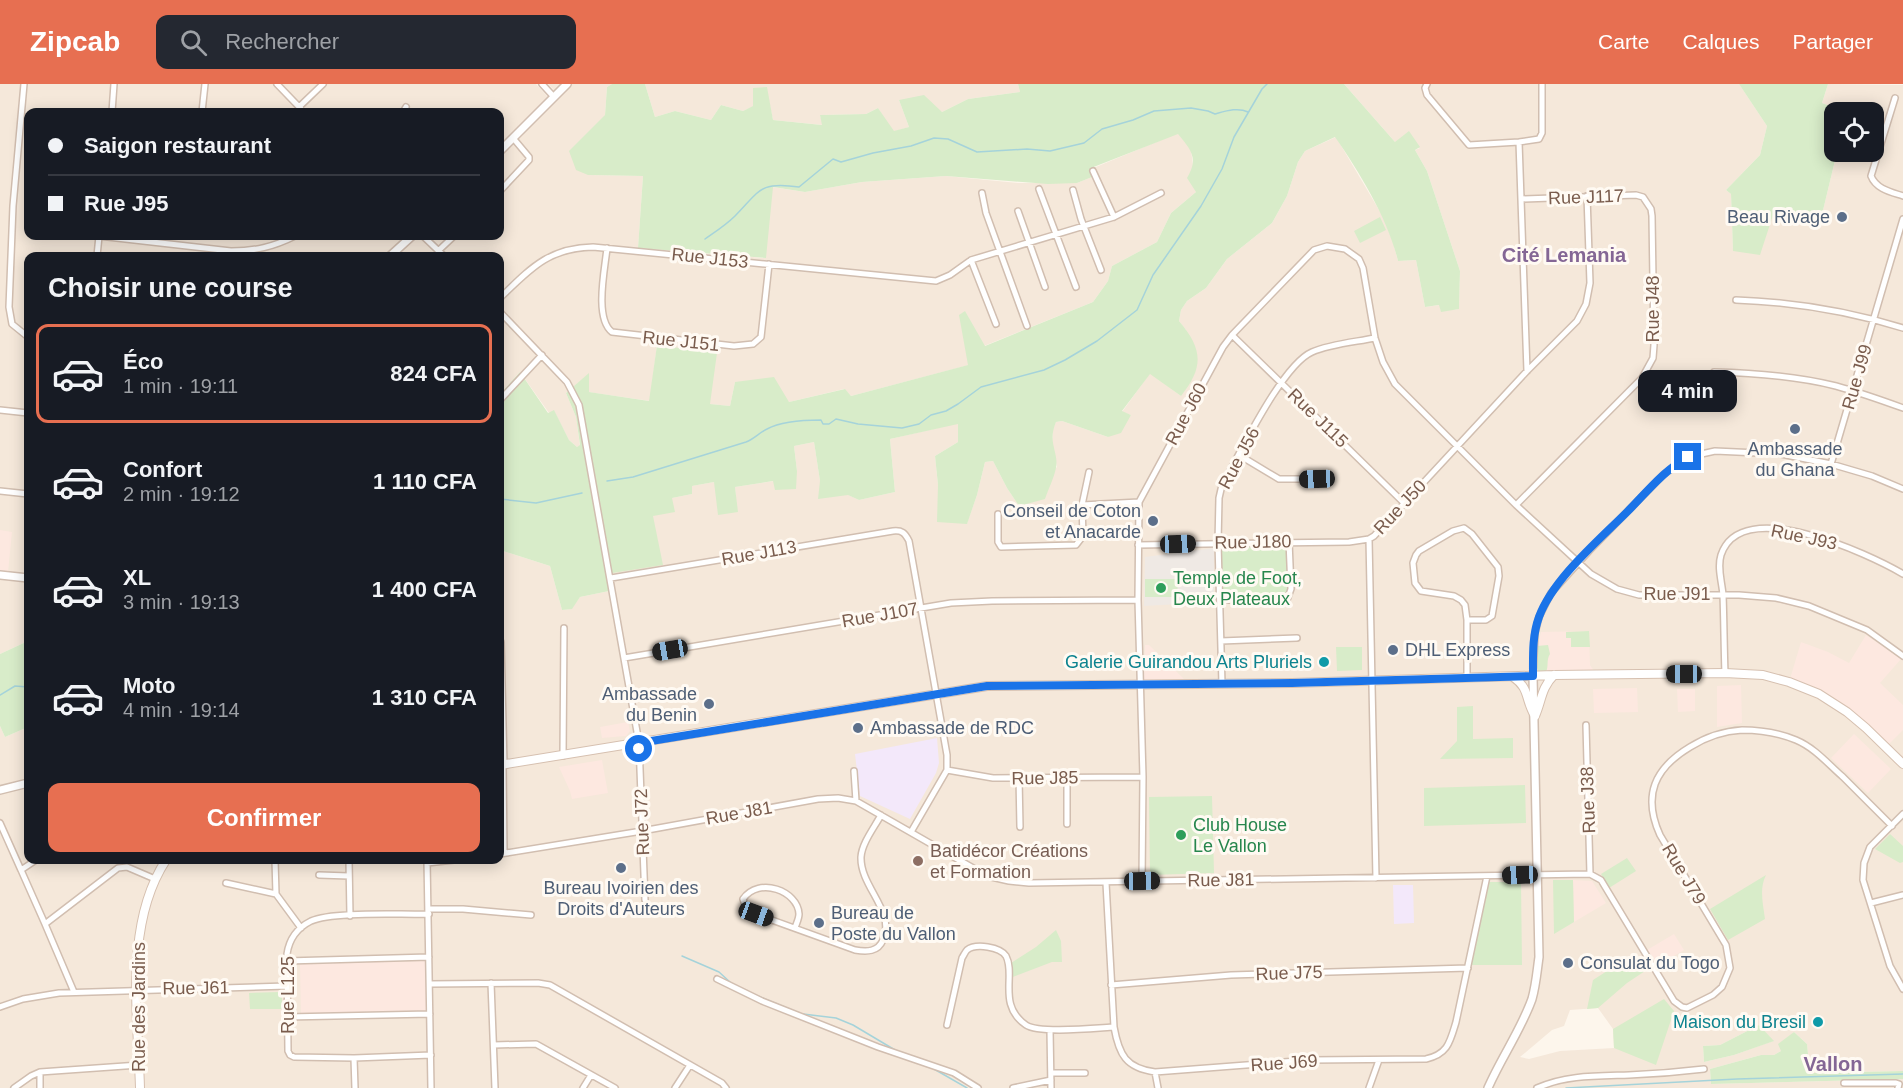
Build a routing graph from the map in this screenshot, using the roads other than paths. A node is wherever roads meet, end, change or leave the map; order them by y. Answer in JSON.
{"nodes":[{"id":1,"x":24,"y":84,"type":"edge"},
{"id":2,"x":114,"y":84,"type":"edge"},
{"id":3,"x":205,"y":84,"type":"edge"},
{"id":4,"x":277,"y":84,"type":"edge"},
{"id":5,"x":323,"y":84,"type":"edge"},
{"id":6,"x":542,"y":84,"type":"edge"},
{"id":7,"x":567,"y":84,"type":"edge"},
{"id":8,"x":1427,"y":84,"type":"edge"},
{"id":9,"x":1542,"y":84,"type":"edge"},
{"id":10,"x":554,"y":97,"type":"junction"},
{"id":11,"x":1895,"y":98,"type":"dead end"},
{"id":12,"x":299,"y":107,"type":"joint"},
{"id":13,"x":112,"y":108,"type":"edge"},
{"id":14,"x":202,"y":108,"type":"edge"},
{"id":15,"x":513,"y":138,"type":"junction"},
{"id":16,"x":1519,"y":142,"type":"junction"},
{"id":17,"x":504,"y":147,"type":"edge"},
{"id":18,"x":1093,"y":171,"type":"dead end"},
{"id":19,"x":504,"y":187,"type":"edge"},
{"id":20,"x":1039,"y":189,"type":"dead end"},
{"id":21,"x":1073,"y":190,"type":"dead end"},
{"id":22,"x":981,"y":193,"type":"dead end"},
{"id":23,"x":1161,"y":193,"type":"dead end"},
{"id":24,"x":1587,"y":196,"type":"junction"},
{"id":25,"x":1903,"y":196,"type":"edge"},
{"id":26,"x":1522,"y":199,"type":"junction"},
{"id":27,"x":1648,"y":202,"type":"joint"},
{"id":28,"x":1018,"y":211,"type":"dead end"},
{"id":29,"x":1114,"y":217,"type":"junction"},
{"id":30,"x":1903,"y":219,"type":"edge"},
{"id":31,"x":1084,"y":226,"type":"junction"},
{"id":32,"x":1056,"y":234,"type":"junction"},
{"id":33,"x":134,"y":240,"type":"edge"},
{"id":34,"x":286,"y":240,"type":"edge"},
{"id":35,"x":407,"y":240,"type":"edge"},
{"id":36,"x":427,"y":240,"type":"edge"},
{"id":37,"x":450,"y":240,"type":"edge"},
{"id":38,"x":1030,"y":241,"type":"junction"},
{"id":39,"x":607,"y":248,"type":"junction"},
{"id":40,"x":1000,"y":250,"type":"junction"},
{"id":41,"x":438,"y":251,"type":"joint"},
{"id":42,"x":394,"y":252,"type":"edge"},
{"id":43,"x":971,"y":260,"type":"junction"},
{"id":44,"x":769,"y":264,"type":"junction"},
{"id":45,"x":1101,"y":270,"type":"dead end"},
{"id":46,"x":1045,"y":287,"type":"dead end"},
{"id":47,"x":1076,"y":287,"type":"dead end"},
{"id":48,"x":504,"y":294,"type":"edge"},
{"id":49,"x":1736,"y":300,"type":"dead end"},
{"id":50,"x":504,"y":316,"type":"edge"},
{"id":51,"x":1874,"y":319,"type":"junction"},
{"id":52,"x":996,"y":324,"type":"dead end"},
{"id":53,"x":1028,"y":326,"type":"dead end"},
{"id":54,"x":1903,"y":328,"type":"edge"},
{"id":55,"x":24,"y":334,"type":"edge"},
{"id":56,"x":1232,"y":335,"type":"junction"},
{"id":57,"x":1375,"y":338,"type":"junction"},
{"id":58,"x":542,"y":355,"type":"junction"},
{"id":59,"x":1527,"y":371,"type":"junction"},
{"id":60,"x":1714,"y":372,"type":"dead end"},
{"id":61,"x":1281,"y":382,"type":"junction"},
{"id":62,"x":1853,"y":391,"type":"junction"},
{"id":63,"x":504,"y":396,"type":"edge"},
{"id":64,"x":1903,"y":408,"type":"edge"},
{"id":65,"x":0,"y":410,"type":"edge"},
{"id":66,"x":24,"y":413,"type":"edge"},
{"id":67,"x":1457,"y":447,"type":"junction"},
{"id":68,"x":1239,"y":455,"type":"junction"},
{"id":69,"x":1831,"y":464,"type":"junction"},
{"id":70,"x":1089,"y":472,"type":"dead end"},
{"id":71,"x":1317,"y":479,"type":"dead end"},
{"id":72,"x":1903,"y":489,"type":"edge"},
{"id":73,"x":0,"y":491,"type":"edge"},
{"id":74,"x":24,"y":494,"type":"edge"},
{"id":75,"x":1140,"y":502,"type":"junction"},
{"id":76,"x":1404,"y":503,"type":"junction"},
{"id":77,"x":1082,"y":505,"type":"junction"},
{"id":78,"x":1516,"y":505,"type":"junction"},
{"id":79,"x":998,"y":514,"type":"dead end"},
{"id":80,"x":1369,"y":539,"type":"junction"},
{"id":81,"x":1289,"y":541,"type":"junction"},
{"id":82,"x":1218,"y":543,"type":"junction"},
{"id":83,"x":1138,"y":545,"type":"junction"},
{"id":84,"x":1578,"y":563,"type":"junction"},
{"id":85,"x":1903,"y":574,"type":"edge"},
{"id":86,"x":0,"y":575,"type":"edge"},
{"id":87,"x":24,"y":578,"type":"edge"},
{"id":88,"x":611,"y":578,"type":"junction"},
{"id":89,"x":1723,"y":594,"type":"junction"},
{"id":90,"x":1138,"y":600,"type":"junction"},
{"id":91,"x":1220,"y":600,"type":"junction"},
{"id":92,"x":922,"y":607,"type":"junction"},
{"id":93,"x":1467,"y":620,"type":"junction"},
{"id":94,"x":564,"y":628,"type":"dead end"},
{"id":95,"x":1296,"y":638,"type":"dead end"},
{"id":96,"x":1221,"y":640,"type":"junction"},
{"id":97,"x":1903,"y":656,"type":"edge"},
{"id":98,"x":624,"y":658,"type":"junction"},
{"id":99,"x":1725,"y":673,"type":"junction"},
{"id":100,"x":1554,"y":675,"type":"junction"},
{"id":101,"x":1533,"y":676,"type":"junction"},
{"id":102,"x":1513,"y":677,"type":"junction"},
{"id":103,"x":1467,"y":678,"type":"junction"},
{"id":104,"x":1371,"y":681,"type":"junction"},
{"id":105,"x":1140,"y":684,"type":"junction"},
{"id":106,"x":1222,"y":684,"type":"junction"},
{"id":107,"x":937,"y":693,"type":"junction"},
{"id":108,"x":1535,"y":716,"type":"junction"},
{"id":109,"x":1586,"y":725,"type":"dead end"},
{"id":110,"x":639,"y":743,"type":"junction"},
{"id":111,"x":563,"y":756,"type":"junction"},
{"id":112,"x":1903,"y":764,"type":"edge"},
{"id":113,"x":504,"y":765,"type":"edge"},
{"id":114,"x":947,"y":770,"type":"junction"},
{"id":115,"x":854,"y":771,"type":"dead end"},
{"id":116,"x":1067,"y":777,"type":"junction"},
{"id":117,"x":1143,"y":777,"type":"junction"},
{"id":118,"x":1019,"y":778,"type":"junction"},
{"id":119,"x":24,"y":784,"type":"edge"},
{"id":120,"x":0,"y":790,"type":"edge"},
{"id":121,"x":856,"y":801,"type":"junction"},
{"id":122,"x":1903,"y":814,"type":"edge"},
{"id":123,"x":881,"y":815,"type":"junction"},
{"id":124,"x":0,"y":823,"type":"edge"},
{"id":125,"x":1067,"y":824,"type":"dead end"},
{"id":126,"x":1892,"y":826,"type":"junction"},
{"id":127,"x":1020,"y":827,"type":"dead end"},
{"id":128,"x":642,"y":831,"type":"junction"},
{"id":129,"x":911,"y":832,"type":"junction"},
{"id":130,"x":504,"y":853,"type":"edge"},
{"id":131,"x":30,"y":864,"type":"edge"},
{"id":132,"x":164,"y":864,"type":"edge"},
{"id":133,"x":275,"y":864,"type":"edge"},
{"id":134,"x":349,"y":864,"type":"edge"},
{"id":135,"x":427,"y":864,"type":"edge"},
{"id":136,"x":21,"y":870,"type":"junction"},
{"id":137,"x":1536,"y":874,"type":"junction"},
{"id":138,"x":1590,"y":874,"type":"junction"},
{"id":139,"x":319,"y":875,"type":"dead end"},
{"id":140,"x":349,"y":876,"type":"junction"},
{"id":141,"x":1487,"y":876,"type":"junction"},
{"id":142,"x":1376,"y":878,"type":"junction"},
{"id":143,"x":155,"y":879,"type":"junction"},
{"id":144,"x":1142,"y":881,"type":"junction"},
{"id":145,"x":226,"y":883,"type":"dead end"},
{"id":146,"x":1106,"y":883,"type":"junction"},
{"id":147,"x":276,"y":894,"type":"junction"},
{"id":148,"x":1903,"y":895,"type":"edge"},
{"id":149,"x":645,"y":900,"type":"dead end"},
{"id":150,"x":1871,"y":903,"type":"junction"},
{"id":151,"x":429,"y":912,"type":"junction"},
{"id":152,"x":350,"y":915,"type":"junction"},
{"id":153,"x":531,"y":915,"type":"dead end"},
{"id":154,"x":45,"y":924,"type":"junction"},
{"id":155,"x":301,"y":928,"type":"junction"},
{"id":156,"x":795,"y":928,"type":"junction"},
{"id":157,"x":429,"y":957,"type":"junction"},
{"id":158,"x":286,"y":961,"type":"junction"},
{"id":159,"x":1468,"y":968,"type":"junction"},
{"id":160,"x":717,"y":979,"type":"dead end"},
{"id":161,"x":491,"y":983,"type":"junction"},
{"id":162,"x":430,"y":984,"type":"junction"},
{"id":163,"x":1111,"y":985,"type":"junction"},
{"id":164,"x":287,"y":986,"type":"junction"},
{"id":165,"x":137,"y":989,"type":"junction"},
{"id":166,"x":1903,"y":989,"type":"edge"},
{"id":167,"x":74,"y":992,"type":"junction"},
{"id":168,"x":0,"y":998,"type":"edge"},
{"id":169,"x":2,"y":1006,"type":"edge"},
{"id":170,"x":430,"y":1014,"type":"junction"},
{"id":171,"x":287,"y":1017,"type":"junction"},
{"id":172,"x":947,"y":1025,"type":"dead end"},
{"id":173,"x":1114,"y":1027,"type":"junction"},
{"id":174,"x":1050,"y":1030,"type":"junction"},
{"id":175,"x":494,"y":1045,"type":"junction"},
{"id":176,"x":431,"y":1055,"type":"junction"},
{"id":177,"x":354,"y":1058,"type":"junction"},
{"id":178,"x":1379,"y":1060,"type":"junction"},
{"id":179,"x":139,"y":1065,"type":"junction"},
{"id":180,"x":690,"y":1065,"type":"junction"},
{"id":181,"x":1704,"y":1069,"type":"dead end"},
{"id":182,"x":40,"y":1072,"type":"junction"},
{"id":183,"x":1155,"y":1072,"type":"junction"},
{"id":184,"x":1085,"y":1073,"type":"dead end"},
{"id":185,"x":591,"y":1075,"type":"junction"},
{"id":186,"x":1051,"y":1077,"type":"junction"},
{"id":187,"x":1844,"y":1083,"type":"dead end"},
{"id":188,"x":14,"y":1088,"type":"edge"},
{"id":189,"x":40,"y":1088,"type":"edge"},
{"id":190,"x":140,"y":1088,"type":"edge"},
{"id":191,"x":355,"y":1088,"type":"edge"},
{"id":192,"x":431,"y":1088,"type":"edge"},
{"id":193,"x":495,"y":1088,"type":"edge"},
{"id":194,"x":583,"y":1088,"type":"edge"},
{"id":195,"x":615,"y":1088,"type":"edge"},
{"id":196,"x":675,"y":1088,"type":"edge"},
{"id":197,"x":726,"y":1088,"type":"edge"},
{"id":198,"x":978,"y":1088,"type":"edge"},
{"id":199,"x":1013,"y":1088,"type":"edge"},
{"id":200,"x":1052,"y":1088,"type":"edge"},
{"id":201,"x":1158,"y":1088,"type":"edge"},
{"id":202,"x":1369,"y":1088,"type":"edge"},
{"id":203,"x":1488,"y":1088,"type":"edge"},
{"id":204,"x":1537,"y":1088,"type":"edge"},
{"id":205,"x":1898,"y":1088,"type":"edge"}],
"edges":[{"from":1,"to":55,"type":"street"},
{"from":2,"to":13,"type":"street"},
{"from":3,"to":14,"type":"street"},
{"from":4,"to":12,"type":"street"},
{"from":5,"to":12,"type":"street"},
{"from":6,"to":10,"type":"street"},
{"from":7,"to":10,"type":"street"},
{"from":8,"to":16,"type":"street"},
{"from":9,"to":16,"type":"street"},
{"from":10,"to":15,"type":"street"},
{"from":11,"to":25,"type":"street"},
{"from":15,"to":17,"type":"street"},
{"from":15,"to":19,"type":"street"},
{"from":16,"to":26,"type":"street"},
{"from":18,"to":29,"type":"street"},
{"from":20,"to":32,"type":"street"},
{"from":21,"to":31,"type":"street"},
{"from":22,"to":40,"type":"street"},
{"from":23,"to":29,"type":"street"},
{"from":24,"to":26,"type":"street","name":"Rue J117"},
{"from":24,"to":27,"type":"street","name":"Rue J117"},
{"from":24,"to":59,"type":"street","name":"Rue J50"},
{"from":26,"to":59,"type":"street"},
{"from":27,"to":78,"type":"street","name":"Rue J48"},
{"from":28,"to":38,"type":"street"},
{"from":29,"to":31,"type":"street"},
{"from":30,"to":51,"type":"street"},
{"from":31,"to":32,"type":"street"},
{"from":31,"to":45,"type":"street"},
{"from":32,"to":38,"type":"street"},
{"from":32,"to":47,"type":"street"},
{"from":33,"to":34,"type":"street"},
{"from":35,"to":42,"type":"street"},
{"from":36,"to":41,"type":"street"},
{"from":37,"to":41,"type":"street"},
{"from":38,"to":40,"type":"street"},
{"from":38,"to":46,"type":"street"},
{"from":39,"to":44,"type":"street","name":"Rue J153"},
{"from":39,"to":44,"type":"street","name":"Rue J151"},
{"from":39,"to":48,"type":"street","name":"Rue J153"},
{"from":40,"to":43,"type":"street"},
{"from":40,"to":53,"type":"street"},
{"from":43,"to":44,"type":"street","name":"Rue J153"},
{"from":43,"to":52,"type":"street"},
{"from":49,"to":51,"type":"street"},
{"from":50,"to":58,"type":"street","name":"Rue J72"},
{"from":51,"to":54,"type":"street","name":"Rue J99"},
{"from":51,"to":62,"type":"street","name":"Rue J99"},
{"from":56,"to":57,"type":"street","name":"Rue J60"},
{"from":56,"to":61,"type":"street","name":"Rue J115"},
{"from":56,"to":75,"type":"street","name":"Rue J60"},
{"from":57,"to":61,"type":"street","name":"Rue J56"},
{"from":57,"to":67,"type":"street","name":"Rue J60"},
{"from":58,"to":63,"type":"street"},
{"from":58,"to":88,"type":"street","name":"Rue J72"},
{"from":59,"to":67,"type":"street","name":"Rue J50"},
{"from":60,"to":62,"type":"street"},
{"from":61,"to":68,"type":"street","name":"Rue J56"},
{"from":61,"to":76,"type":"street","name":"Rue J115"},
{"from":62,"to":64,"type":"street"},
{"from":62,"to":69,"type":"street","name":"Rue J99"},
{"from":65,"to":66,"type":"street"},
{"from":67,"to":76,"type":"street","name":"Rue J50"},
{"from":67,"to":78,"type":"street","name":"Rue J91"},
{"from":68,"to":71,"type":"street"},
{"from":68,"to":82,"type":"street","name":"Rue J56"},
{"from":69,"to":72,"type":"street"},
{"from":69,"to":84,"type":"street"},
{"from":70,"to":77,"type":"street"},
{"from":73,"to":74,"type":"street"},
{"from":75,"to":77,"type":"street"},
{"from":75,"to":83,"type":"street","name":"Rue J60"},
{"from":76,"to":80,"type":"street","name":"Rue J50"},
{"from":77,"to":79,"type":"street"},
{"from":78,"to":84,"type":"street","name":"Rue J91"},
{"from":80,"to":81,"type":"street","name":"Rue J180"},
{"from":80,"to":104,"type":"street","name":"Rue J50"},
{"from":81,"to":82,"type":"street","name":"Rue J180"},
{"from":81,"to":91,"type":"street"},
{"from":82,"to":83,"type":"street","name":"Rue J180"},
{"from":82,"to":91,"type":"street","name":"Rue J56"},
{"from":83,"to":90,"type":"street","name":"Rue J60"},
{"from":84,"to":89,"type":"street","name":"Rue J91"},
{"from":84,"to":101,"type":"street"},
{"from":85,"to":89,"type":"street","name":"Rue J93"},
{"from":86,"to":87,"type":"street"},
{"from":88,"to":92,"type":"street","name":"Rue J113"},
{"from":88,"to":98,"type":"street","name":"Rue J72"},
{"from":89,"to":97,"type":"street","name":"Rue J91"},
{"from":89,"to":99,"type":"street","name":"Rue J93"},
{"from":90,"to":92,"type":"street","name":"Rue J107"},
{"from":90,"to":105,"type":"street","name":"Rue J60"},
{"from":91,"to":96,"type":"street","name":"Rue J56"},
{"from":92,"to":98,"type":"street","name":"Rue J107"},
{"from":92,"to":107,"type":"street"},
{"from":93,"to":93,"type":"street"},
{"from":93,"to":103,"type":"street"},
{"from":94,"to":111,"type":"street"},
{"from":95,"to":96,"type":"street"},
{"from":96,"to":106,"type":"street","name":"Rue J56"},
{"from":98,"to":110,"type":"street","name":"Rue J72"},
{"from":99,"to":100,"type":"main road"},
{"from":99,"to":112,"type":"main road"},
{"from":100,"to":101,"type":"main road"},
{"from":100,"to":108,"type":"main road"},
{"from":101,"to":102,"type":"main road"},
{"from":101,"to":108,"type":"street"},
{"from":102,"to":103,"type":"main road"},
{"from":102,"to":108,"type":"main road"},
{"from":103,"to":104,"type":"main road"},
{"from":104,"to":106,"type":"main road"},
{"from":104,"to":142,"type":"street","name":"Rue J50"},
{"from":105,"to":106,"type":"main road"},
{"from":105,"to":107,"type":"main road"},
{"from":105,"to":117,"type":"street","name":"Rue J60"},
{"from":107,"to":110,"type":"main road"},
{"from":107,"to":114,"type":"street"},
{"from":108,"to":137,"type":"street"},
{"from":109,"to":138,"type":"street","name":"Rue J38"},
{"from":110,"to":111,"type":"main road"},
{"from":110,"to":128,"type":"street","name":"Rue J72"},
{"from":111,"to":113,"type":"main road"},
{"from":114,"to":118,"type":"street","name":"Rue J85"},
{"from":114,"to":129,"type":"street"},
{"from":115,"to":121,"type":"street"},
{"from":116,"to":117,"type":"street","name":"Rue J85"},
{"from":116,"to":118,"type":"street","name":"Rue J85"},
{"from":116,"to":125,"type":"street"},
{"from":117,"to":144,"type":"street","name":"Rue J60"},
{"from":118,"to":127,"type":"street"},
{"from":119,"to":120,"type":"street"},
{"from":121,"to":123,"type":"street","name":"Rue J81"},
{"from":121,"to":128,"type":"street","name":"Rue J81"},
{"from":122,"to":126,"type":"street"},
{"from":123,"to":129,"type":"street","name":"Rue J81"},
{"from":123,"to":156,"type":"street"},
{"from":124,"to":136,"type":"street"},
{"from":126,"to":138,"type":"street","name":"Rue J79"},
{"from":126,"to":150,"type":"street"},
{"from":128,"to":130,"type":"street","name":"Rue J81"},
{"from":128,"to":149,"type":"street","name":"Rue J72"},
{"from":129,"to":146,"type":"street","name":"Rue J81"},
{"from":131,"to":136,"type":"street"},
{"from":132,"to":143,"type":"main road","name":"Rue des Jardins"},
{"from":133,"to":147,"type":"street"},
{"from":134,"to":140,"type":"street"},
{"from":135,"to":151,"type":"street"},
{"from":136,"to":154,"type":"street"},
{"from":137,"to":138,"type":"street"},
{"from":137,"to":141,"type":"street","name":"Rue J81"},
{"from":137,"to":203,"type":"street"},
{"from":139,"to":140,"type":"street"},
{"from":140,"to":152,"type":"street"},
{"from":141,"to":142,"type":"street","name":"Rue J81"},
{"from":141,"to":159,"type":"street","name":"Rue J69"},
{"from":142,"to":144,"type":"street","name":"Rue J81"},
{"from":143,"to":154,"type":"street"},
{"from":143,"to":165,"type":"main road","name":"Rue des Jardins"},
{"from":144,"to":146,"type":"street","name":"Rue J81"},
{"from":145,"to":147,"type":"street"},
{"from":146,"to":163,"type":"street","name":"Rue J69"},
{"from":147,"to":155,"type":"street"},
{"from":148,"to":150,"type":"street"},
{"from":150,"to":166,"type":"street"},
{"from":151,"to":152,"type":"street"},
{"from":151,"to":153,"type":"street"},
{"from":151,"to":157,"type":"street"},
{"from":152,"to":155,"type":"street"},
{"from":154,"to":167,"type":"street"},
{"from":155,"to":158,"type":"street","name":"Rue L125"},
{"from":156,"to":156,"type":"street"},
{"from":157,"to":158,"type":"street"},
{"from":157,"to":162,"type":"street"},
{"from":158,"to":164,"type":"street","name":"Rue L125"},
{"from":159,"to":163,"type":"street","name":"Rue J75"},
{"from":159,"to":178,"type":"street","name":"Rue J69"},
{"from":160,"to":198,"type":"street"},
{"from":161,"to":162,"type":"street"},
{"from":161,"to":175,"type":"street"},
{"from":161,"to":180,"type":"street"},
{"from":162,"to":170,"type":"street"},
{"from":163,"to":173,"type":"street","name":"Rue J69"},
{"from":164,"to":165,"type":"street","name":"Rue J61"},
{"from":164,"to":171,"type":"street","name":"Rue L125"},
{"from":165,"to":167,"type":"street","name":"Rue J61"},
{"from":165,"to":179,"type":"main road","name":"Rue des Jardins"},
{"from":167,"to":169,"type":"street","name":"Rue J61"},
{"from":168,"to":169,"type":"street"},
{"from":170,"to":171,"type":"street"},
{"from":170,"to":176,"type":"street"},
{"from":171,"to":177,"type":"street","name":"Rue L125"},
{"from":172,"to":174,"type":"street"},
{"from":173,"to":174,"type":"street"},
{"from":173,"to":183,"type":"street","name":"Rue J69"},
{"from":174,"to":186,"type":"street"},
{"from":175,"to":185,"type":"street"},
{"from":175,"to":193,"type":"street"},
{"from":176,"to":177,"type":"street","name":"Rue L125"},
{"from":176,"to":192,"type":"street"},
{"from":177,"to":191,"type":"street"},
{"from":178,"to":183,"type":"street","name":"Rue J69"},
{"from":178,"to":202,"type":"street"},
{"from":179,"to":182,"type":"street"},
{"from":179,"to":190,"type":"main road","name":"Rue des Jardins"},
{"from":180,"to":196,"type":"street"},
{"from":180,"to":197,"type":"street"},
{"from":181,"to":204,"type":"street"},
{"from":182,"to":188,"type":"street"},
{"from":182,"to":189,"type":"street"},
{"from":183,"to":201,"type":"street"},
{"from":184,"to":186,"type":"street"},
{"from":185,"to":194,"type":"street"},
{"from":185,"to":195,"type":"street"},
{"from":186,"to":199,"type":"street"},
{"from":186,"to":200,"type":"street"},
{"from":187,"to":205,"type":"street"}]}
